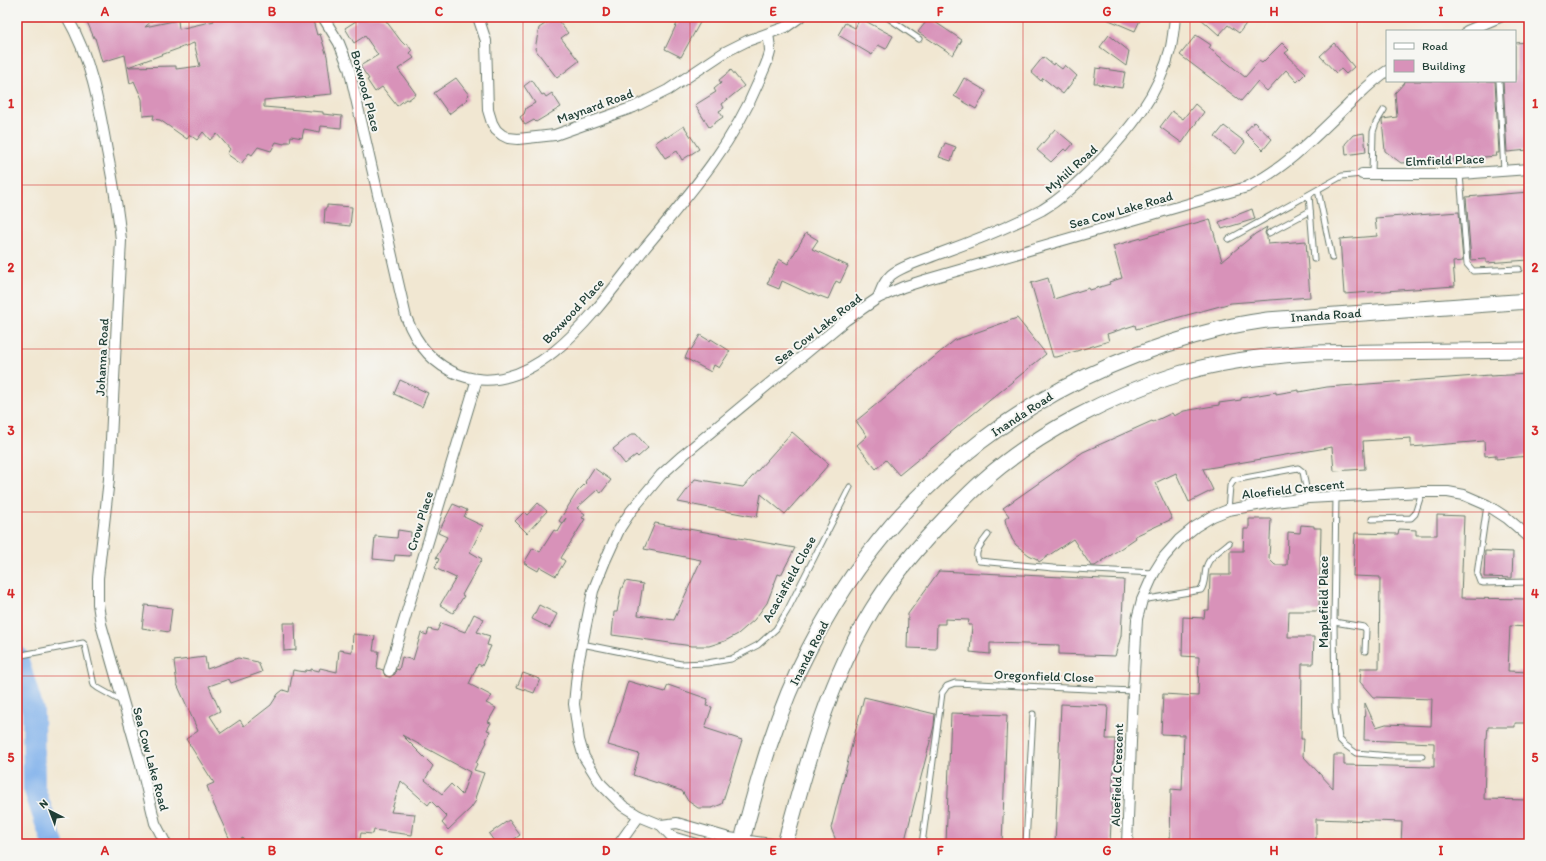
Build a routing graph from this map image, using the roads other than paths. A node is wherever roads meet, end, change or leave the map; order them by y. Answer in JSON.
{"nodes":[{"id":1,"x":66,"y":17,"type":"edge"},
{"id":2,"x":323,"y":17,"type":"edge"},
{"id":3,"x":478,"y":17,"type":"edge"},
{"id":4,"x":800,"y":17,"type":"edge"},
{"id":5,"x":887,"y":17,"type":"edge"},
{"id":6,"x":1175,"y":17,"type":"edge"},
{"id":7,"x":1500,"y":17,"type":"edge"},
{"id":8,"x":1469,"y":30,"type":"edge"},
{"id":9,"x":768,"y":34,"type":"junction"},
{"id":10,"x":919,"y":39,"type":"dead end"},
{"id":11,"x":1386,"y":72,"type":"edge"},
{"id":12,"x":1499,"y":82,"type":"edge"},
{"id":13,"x":1384,"y":110,"type":"dead end"},
{"id":14,"x":1529,"y":169,"type":"edge"},
{"id":15,"x":1504,"y":170,"type":"junction"},
{"id":16,"x":1367,"y":174,"type":"junction"},
{"id":17,"x":1460,"y":174,"type":"junction"},
{"id":18,"x":1318,"y":190,"type":"junction"},
{"id":19,"x":1308,"y":195,"type":"junction"},
{"id":20,"x":1310,"y":210,"type":"junction"},
{"id":21,"x":1269,"y":233,"type":"dead end"},
{"id":22,"x":1229,"y":239,"type":"dead end"},
{"id":23,"x":1332,"y":258,"type":"dead end"},
{"id":24,"x":1314,"y":259,"type":"dead end"},
{"id":25,"x":1519,"y":269,"type":"dead end"},
{"id":26,"x":878,"y":298,"type":"junction"},
{"id":27,"x":1529,"y":301,"type":"edge"},
{"id":28,"x":1529,"y":350,"type":"edge"},
{"id":29,"x":476,"y":379,"type":"junction"},
{"id":30,"x":850,"y":486,"type":"dead end"},
{"id":31,"x":1422,"y":492,"type":"junction"},
{"id":32,"x":1336,"y":497,"type":"junction"},
{"id":33,"x":1308,"y":498,"type":"junction"},
{"id":34,"x":1487,"y":505,"type":"junction"},
{"id":35,"x":1228,"y":510,"type":"junction"},
{"id":36,"x":1372,"y":519,"type":"dead end"},
{"id":37,"x":988,"y":535,"type":"dead end"},
{"id":38,"x":1529,"y":537,"type":"edge"},
{"id":39,"x":1229,"y":543,"type":"dead end"},
{"id":40,"x":1154,"y":573,"type":"junction"},
{"id":41,"x":1529,"y":582,"type":"edge"},
{"id":42,"x":1142,"y":600,"type":"junction"},
{"id":43,"x":1334,"y":622,"type":"junction"},
{"id":44,"x":582,"y":644,"type":"junction"},
{"id":45,"x":1365,"y":651,"type":"dead end"},
{"id":46,"x":17,"y":656,"type":"edge"},
{"id":47,"x":388,"y":671,"type":"dead end"},
{"id":48,"x":1132,"y":691,"type":"junction"},
{"id":49,"x":123,"y":702,"type":"junction"},
{"id":50,"x":1033,"y":714,"type":"dead end"},
{"id":51,"x":1422,"y":756,"type":"dead end"},
{"id":52,"x":639,"y":816,"type":"junction"},
{"id":53,"x":661,"y":825,"type":"junction"},
{"id":54,"x":742,"y":842,"type":"edge"},
{"id":55,"x":166,"y":844,"type":"edge"},
{"id":56,"x":619,"y":844,"type":"edge"},
{"id":57,"x":696,"y":844,"type":"edge"},
{"id":58,"x":771,"y":844,"type":"edge"},
{"id":59,"x":785,"y":844,"type":"edge"},
{"id":60,"x":922,"y":844,"type":"edge"},
{"id":61,"x":1026,"y":844,"type":"edge"},
{"id":62,"x":1127,"y":844,"type":"edge"}],
"edges":[{"from":1,"to":49,"type":"street","name":"Johanna Road"},
{"from":2,"to":29,"type":"street","name":"Boxwood Place"},
{"from":3,"to":9,"type":"street","name":"Maynard Road"},
{"from":4,"to":9,"type":"street","name":"Maynard Road"},
{"from":5,"to":10,"type":"lane"},
{"from":6,"to":26,"type":"street","name":"Myhill Road"},
{"from":7,"to":8,"type":"street"},
{"from":9,"to":29,"type":"street","name":"Boxwood Place"},
{"from":11,"to":26,"type":"street","name":"Sea Cow Lake Road"},
{"from":12,"to":15,"type":"lane"},
{"from":13,"to":16,"type":"lane"},
{"from":14,"to":15,"type":"street","name":"Elmfield Place"},
{"from":15,"to":17,"type":"street","name":"Elmfield Place"},
{"from":16,"to":17,"type":"street","name":"Elmfield Place"},
{"from":16,"to":18,"type":"lane"},
{"from":17,"to":25,"type":"lane"},
{"from":18,"to":19,"type":"lane"},
{"from":18,"to":23,"type":"lane"},
{"from":19,"to":20,"type":"lane"},
{"from":19,"to":22,"type":"lane"},
{"from":20,"to":21,"type":"lane"},
{"from":20,"to":24,"type":"lane"},
{"from":26,"to":44,"type":"street","name":"Sea Cow Lake Road"},
{"from":27,"to":54,"type":"main road","name":"Inanda Road"},
{"from":28,"to":59,"type":"main road"},
{"from":29,"to":47,"type":"street","name":"Crow Place"},
{"from":30,"to":44,"type":"lane","name":"Acaciafield Close"},
{"from":31,"to":32,"type":"street","name":"Aloefield Crescent"},
{"from":31,"to":34,"type":"street","name":"Aloefield Crescent"},
{"from":31,"to":36,"type":"lane"},
{"from":32,"to":33,"type":"street","name":"Aloefield Crescent"},
{"from":32,"to":43,"type":"lane","name":"Maplefield Place"},
{"from":33,"to":35,"type":"street","name":"Aloefield Crescent"},
{"from":33,"to":35,"type":"lane"},
{"from":34,"to":38,"type":"street","name":"Aloefield Crescent"},
{"from":34,"to":41,"type":"lane"},
{"from":35,"to":40,"type":"street","name":"Aloefield Crescent"},
{"from":37,"to":40,"type":"lane"},
{"from":39,"to":42,"type":"lane"},
{"from":40,"to":42,"type":"street","name":"Aloefield Crescent"},
{"from":42,"to":48,"type":"street","name":"Aloefield Crescent"},
{"from":43,"to":45,"type":"lane"},
{"from":43,"to":51,"type":"lane","name":"Maplefield Place"},
{"from":44,"to":52,"type":"street","name":"Sea Cow Lake Road"},
{"from":46,"to":49,"type":"lane","name":"Sea Cow Lake Road"},
{"from":48,"to":60,"type":"lane","name":"Oregonfield Close"},
{"from":48,"to":62,"type":"street","name":"Aloefield Crescent"},
{"from":49,"to":55,"type":"street","name":"Sea Cow Lake Road"},
{"from":50,"to":61,"type":"lane"},
{"from":52,"to":53,"type":"street","name":"Sea Cow Lake Road"},
{"from":52,"to":56,"type":"street"},
{"from":53,"to":54,"type":"street"},
{"from":53,"to":57,"type":"street"},
{"from":54,"to":58,"type":"street"}]}
